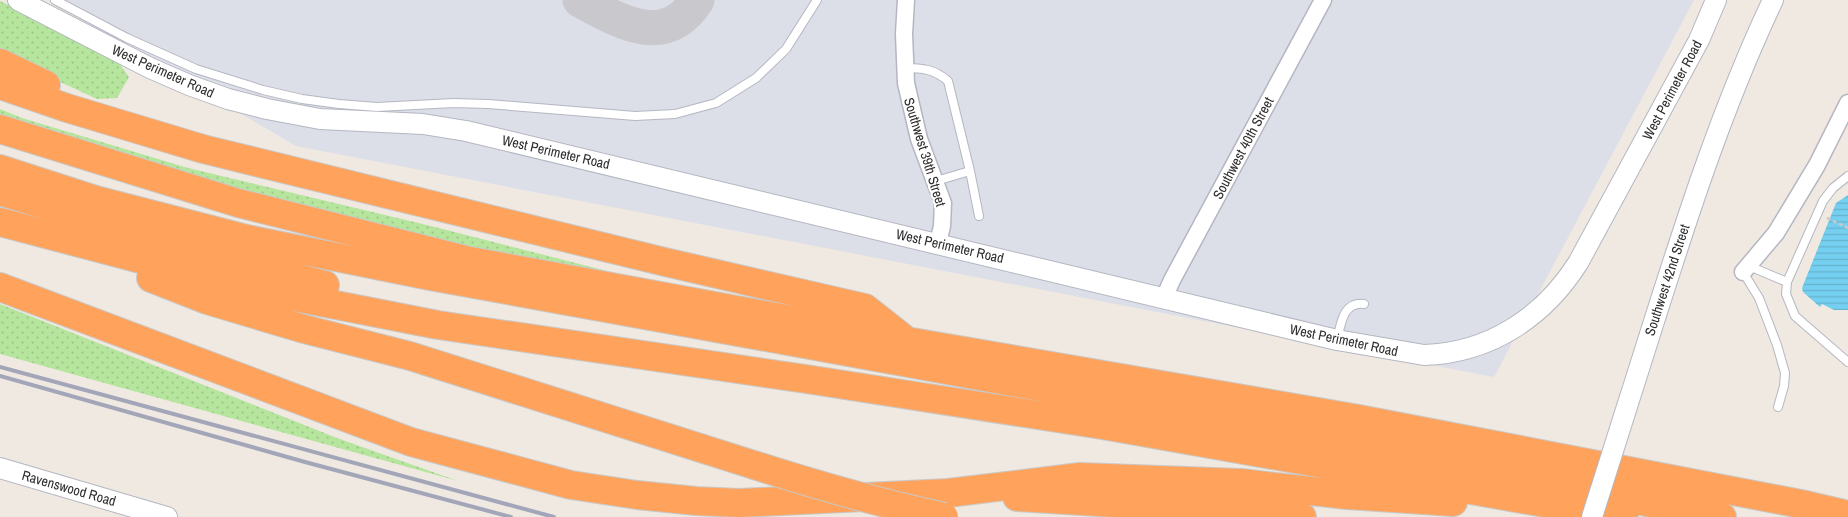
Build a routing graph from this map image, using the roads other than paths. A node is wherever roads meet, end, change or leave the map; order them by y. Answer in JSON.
{"nodes":[{"id":1,"x":18,"y":0,"type":"edge"},
{"id":2,"x":55,"y":0,"type":"edge"},
{"id":3,"x":817,"y":0,"type":"edge"},
{"id":4,"x":906,"y":0,"type":"edge"},
{"id":5,"x":1323,"y":0,"type":"edge"},
{"id":6,"x":1716,"y":0,"type":"edge"},
{"id":7,"x":1773,"y":0,"type":"edge"},
{"id":8,"x":0,"y":63,"type":"edge"},
{"id":9,"x":905,"y":68,"type":"junction"},
{"id":10,"x":0,"y":85,"type":"edge"},
{"id":11,"x":1848,"y":103,"type":"edge"},
{"id":12,"x":0,"y":129,"type":"edge"},
{"id":13,"x":0,"y":145,"type":"edge"},
{"id":14,"x":203,"y":149,"type":"junction"},
{"id":15,"x":0,"y":168,"type":"edge"},
{"id":16,"x":970,"y":171,"type":"junction"},
{"id":17,"x":1848,"y":176,"type":"edge"},
{"id":18,"x":936,"y":182,"type":"junction"},
{"id":19,"x":0,"y":191,"type":"edge"},
{"id":20,"x":979,"y":216,"type":"dead end"},
{"id":21,"x":0,"y":222,"type":"edge"},
{"id":22,"x":0,"y":238,"type":"edge"},
{"id":23,"x":938,"y":243,"type":"junction"},
{"id":24,"x":1746,"y":269,"type":"junction"},
{"id":25,"x":430,"y":276,"type":"junction"},
{"id":26,"x":151,"y":278,"type":"junction"},
{"id":27,"x":1787,"y":282,"type":"junction"},
{"id":28,"x":0,"y":287,"type":"edge"},
{"id":29,"x":1164,"y":298,"type":"junction"},
{"id":30,"x":1364,"y":304,"type":"dead end"},
{"id":31,"x":537,"y":340,"type":"junction"},
{"id":32,"x":906,"y":340,"type":"junction"},
{"id":33,"x":1337,"y":340,"type":"junction"},
{"id":34,"x":1848,"y":362,"type":"edge"},
{"id":35,"x":1778,"y":407,"type":"dead end"},
{"id":36,"x":0,"y":468,"type":"edge"},
{"id":37,"x":946,"y":505,"type":"edge"},
{"id":38,"x":1502,"y":506,"type":"junction"},
{"id":39,"x":1848,"y":516,"type":"edge"},
{"id":40,"x":167,"y":517,"type":"edge"},
{"id":41,"x":1302,"y":517,"type":"edge"},
{"id":42,"x":1558,"y":517,"type":"edge"},
{"id":43,"x":1592,"y":517,"type":"edge"},
{"id":44,"x":1624,"y":517,"type":"edge"},
{"id":45,"x":1722,"y":517,"type":"edge"}],
"edges":[{"from":1,"to":23,"type":"street","name":"West Perimeter Road"},
{"from":2,"to":3,"type":"lane"},
{"from":4,"to":9,"type":"street","name":"Southwest 39th Street"},
{"from":5,"to":29,"type":"street","name":"Southwest 40th Street"},
{"from":6,"to":33,"type":"street","name":"West Perimeter Road"},
{"from":7,"to":43,"type":"street","name":"Southwest 42nd Street","bridge":true},
{"from":8,"to":14,"type":"highway"},
{"from":9,"to":16,"type":"lane"},
{"from":9,"to":18,"type":"street","name":"Southwest 39th Street"},
{"from":10,"to":14,"type":"highway"},
{"from":11,"to":24,"type":"street"},
{"from":12,"to":32,"type":"highway"},
{"from":13,"to":25,"type":"highway"},
{"from":14,"to":32,"type":"highway"},
{"from":15,"to":25,"type":"highway"},
{"from":16,"to":18,"type":"lane"},
{"from":16,"to":20,"type":"lane"},
{"from":17,"to":27,"type":"lane"},
{"from":18,"to":23,"type":"street","name":"Southwest 39th Street"},
{"from":19,"to":31,"type":"highway"},
{"from":21,"to":31,"type":"highway"},
{"from":22,"to":26,"type":"highway"},
{"from":23,"to":29,"type":"street","name":"West Perimeter Road"},
{"from":24,"to":27,"type":"lane"},
{"from":24,"to":35,"type":"lane"},
{"from":25,"to":45,"type":"highway"},
{"from":26,"to":37,"type":"highway","bridge":true},
{"from":26,"to":38,"type":"highway"},
{"from":27,"to":34,"type":"lane"},
{"from":28,"to":37,"type":"highway"},
{"from":29,"to":33,"type":"street","name":"West Perimeter Road"},
{"from":30,"to":33,"type":"lane"},
{"from":31,"to":44,"type":"highway"},
{"from":32,"to":39,"type":"highway"},
{"from":36,"to":40,"type":"street","name":"Ravenswood Road"},
{"from":37,"to":38,"type":"highway"},
{"from":37,"to":41,"type":"highway"},
{"from":38,"to":42,"type":"highway"}]}
